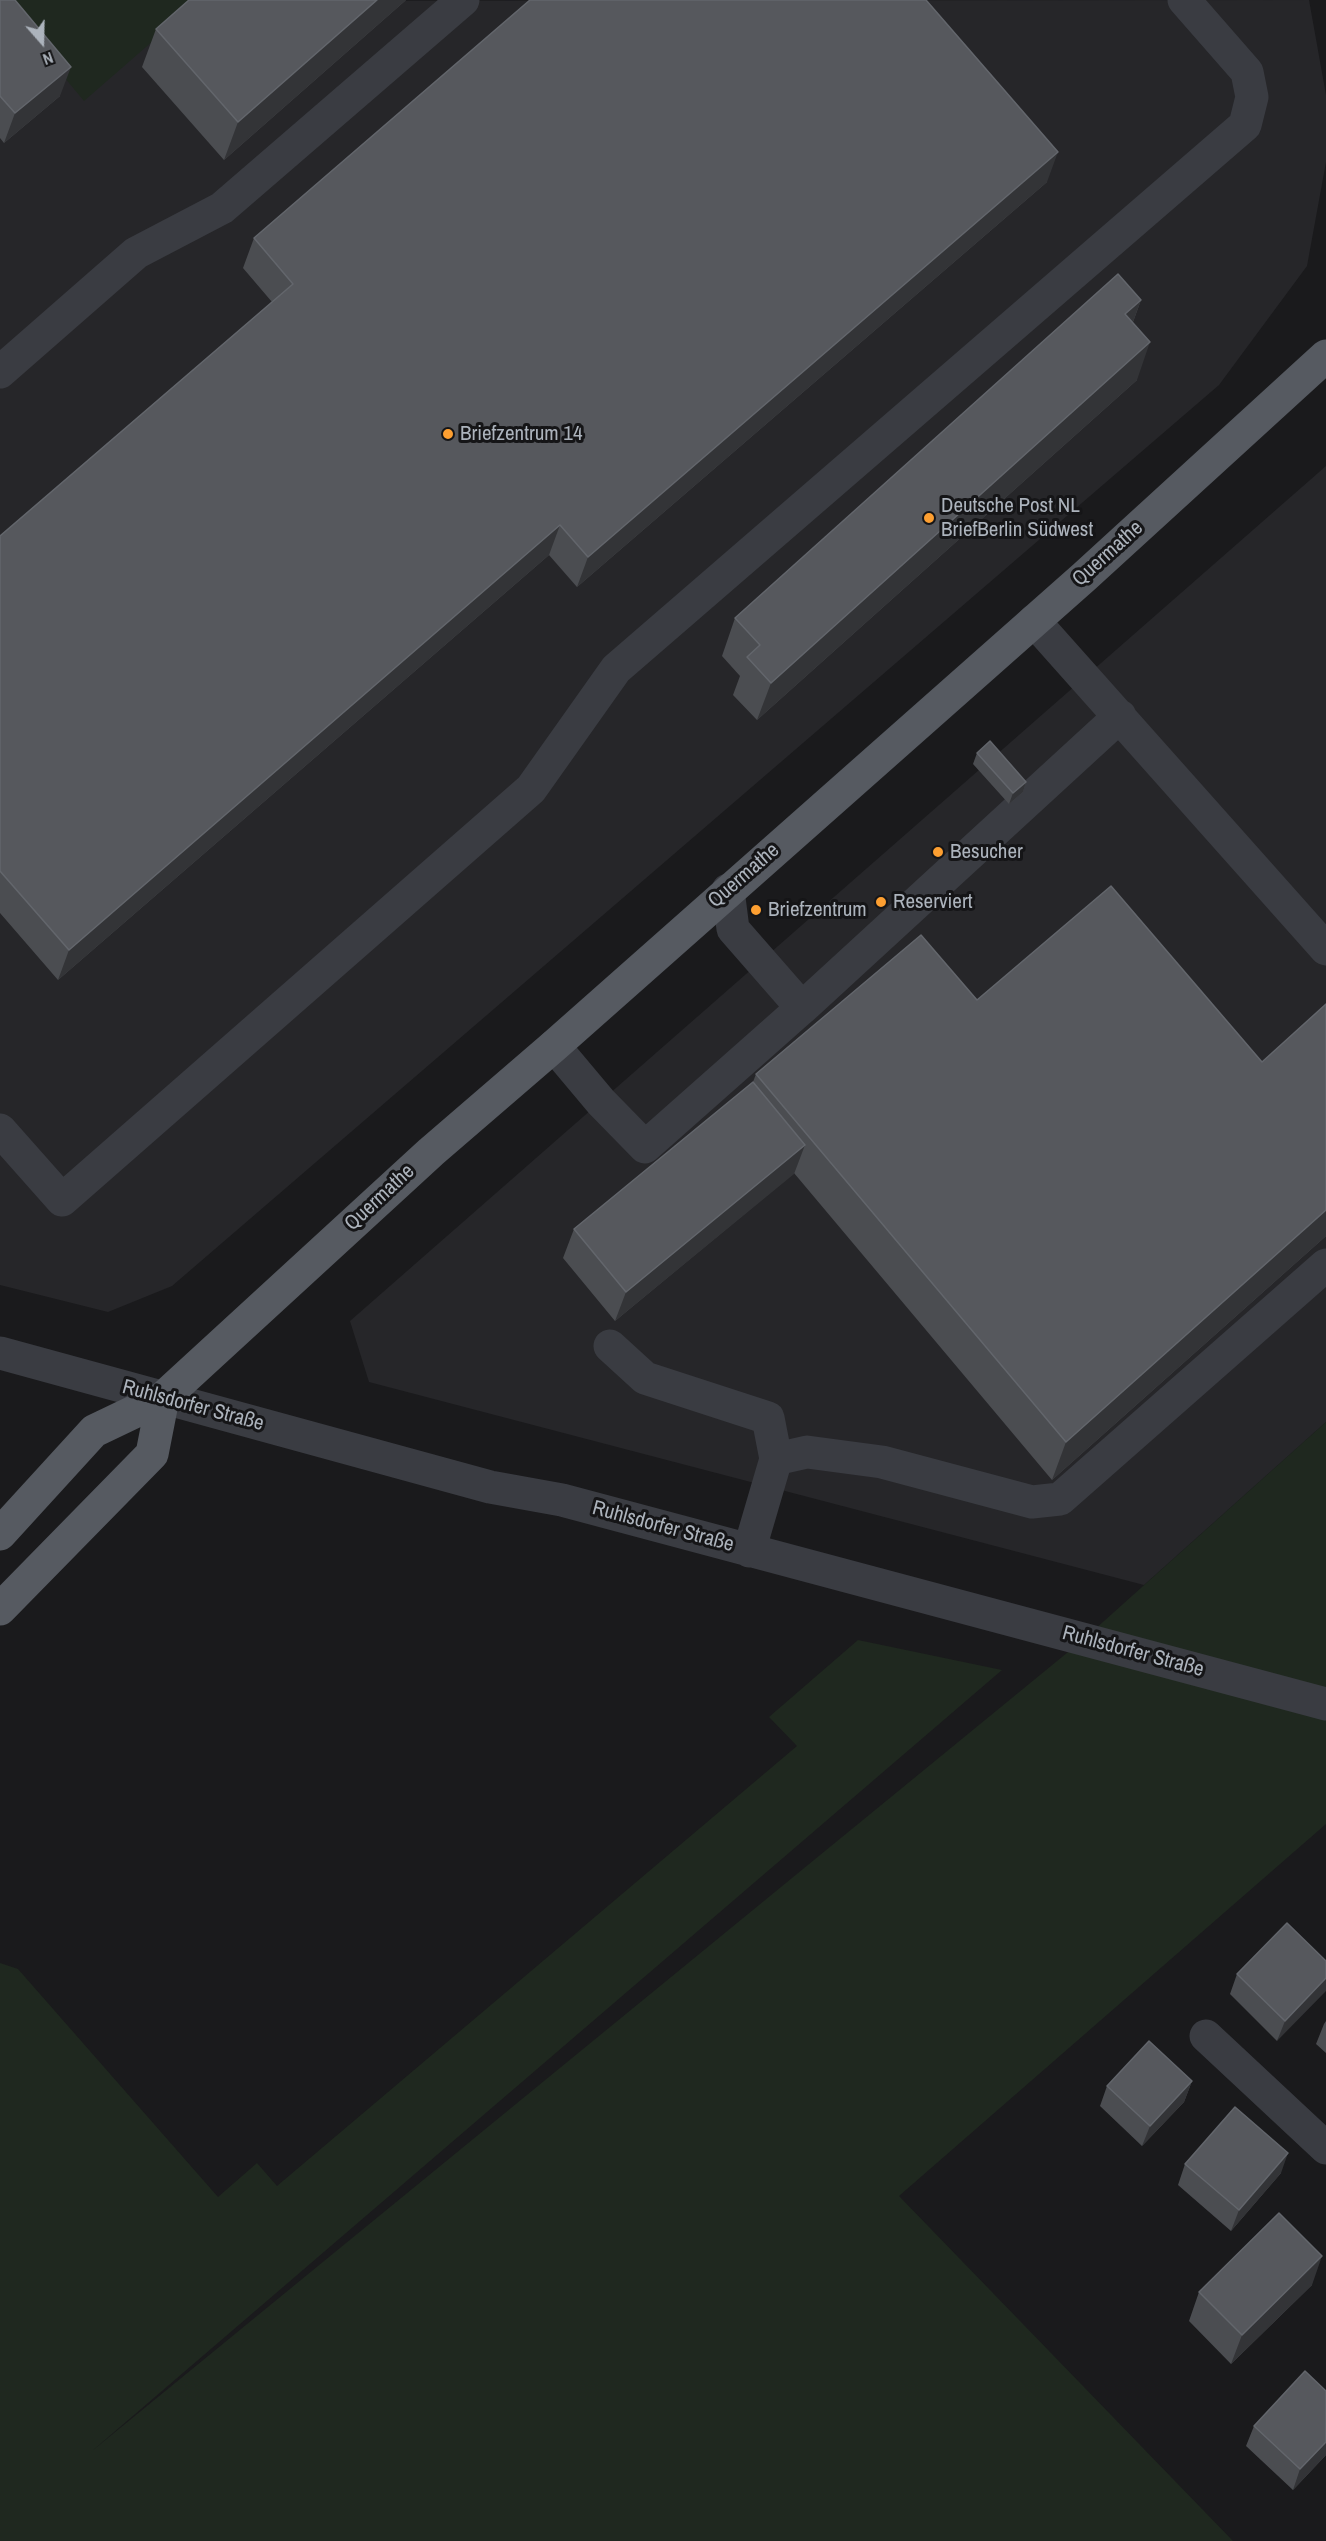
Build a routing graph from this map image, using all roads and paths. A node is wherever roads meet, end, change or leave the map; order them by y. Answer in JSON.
{"nodes":[{"id":1,"x":463,"y":0,"type":"edge"},
{"id":2,"x":1184,"y":0,"type":"edge"},
{"id":3,"x":1326,"y":356,"type":"edge"},
{"id":4,"x":0,"y":372,"type":"edge"},
{"id":5,"x":1035,"y":621,"type":"junction"},
{"id":6,"x":1120,"y":716,"type":"junction"},
{"id":7,"x":728,"y":890,"type":"junction"},
{"id":8,"x":1326,"y":949,"type":"edge"},
{"id":9,"x":802,"y":1008,"type":"junction"},
{"id":10,"x":554,"y":1046,"type":"junction"},
{"id":11,"x":0,"y":1130,"type":"edge"},
{"id":12,"x":1326,"y":1265,"type":"edge"},
{"id":13,"x":610,"y":1346,"type":"dead end"},
{"id":14,"x":0,"y":1353,"type":"edge"},
{"id":15,"x":163,"y":1398,"type":"junction"},
{"id":16,"x":776,"y":1459,"type":"junction"},
{"id":17,"x":0,"y":1534,"type":"edge"},
{"id":18,"x":749,"y":1551,"type":"junction"},
{"id":19,"x":0,"y":1609,"type":"edge"},
{"id":20,"x":1326,"y":1704,"type":"edge"},
{"id":21,"x":1206,"y":2036,"type":"dead end"},
{"id":22,"x":1326,"y":2148,"type":"edge"}],
"edges":[{"from":1,"to":4,"type":"street"},
{"from":2,"to":11,"type":"street"},
{"from":3,"to":5,"type":"main road","name":"Quermathe"},
{"from":5,"to":6,"type":"street"},
{"from":5,"to":7,"type":"main road","name":"Quermathe"},
{"from":6,"to":8,"type":"street"},
{"from":6,"to":9,"type":"street"},
{"from":7,"to":9,"type":"street"},
{"from":7,"to":10,"type":"main road","name":"Quermathe"},
{"from":9,"to":10,"type":"street"},
{"from":10,"to":15,"type":"main road","name":"Quermathe"},
{"from":12,"to":16,"type":"street"},
{"from":13,"to":16,"type":"street"},
{"from":14,"to":15,"type":"street","name":"Ruhlsdorfer Straße"},
{"from":15,"to":17,"type":"main road","name":"Quermathe"},
{"from":15,"to":18,"type":"street","name":"Ruhlsdorfer Straße"},
{"from":15,"to":19,"type":"main road"},
{"from":16,"to":18,"type":"street"},
{"from":18,"to":20,"type":"street","name":"Ruhlsdorfer Straße"},
{"from":21,"to":22,"type":"street"}]}
